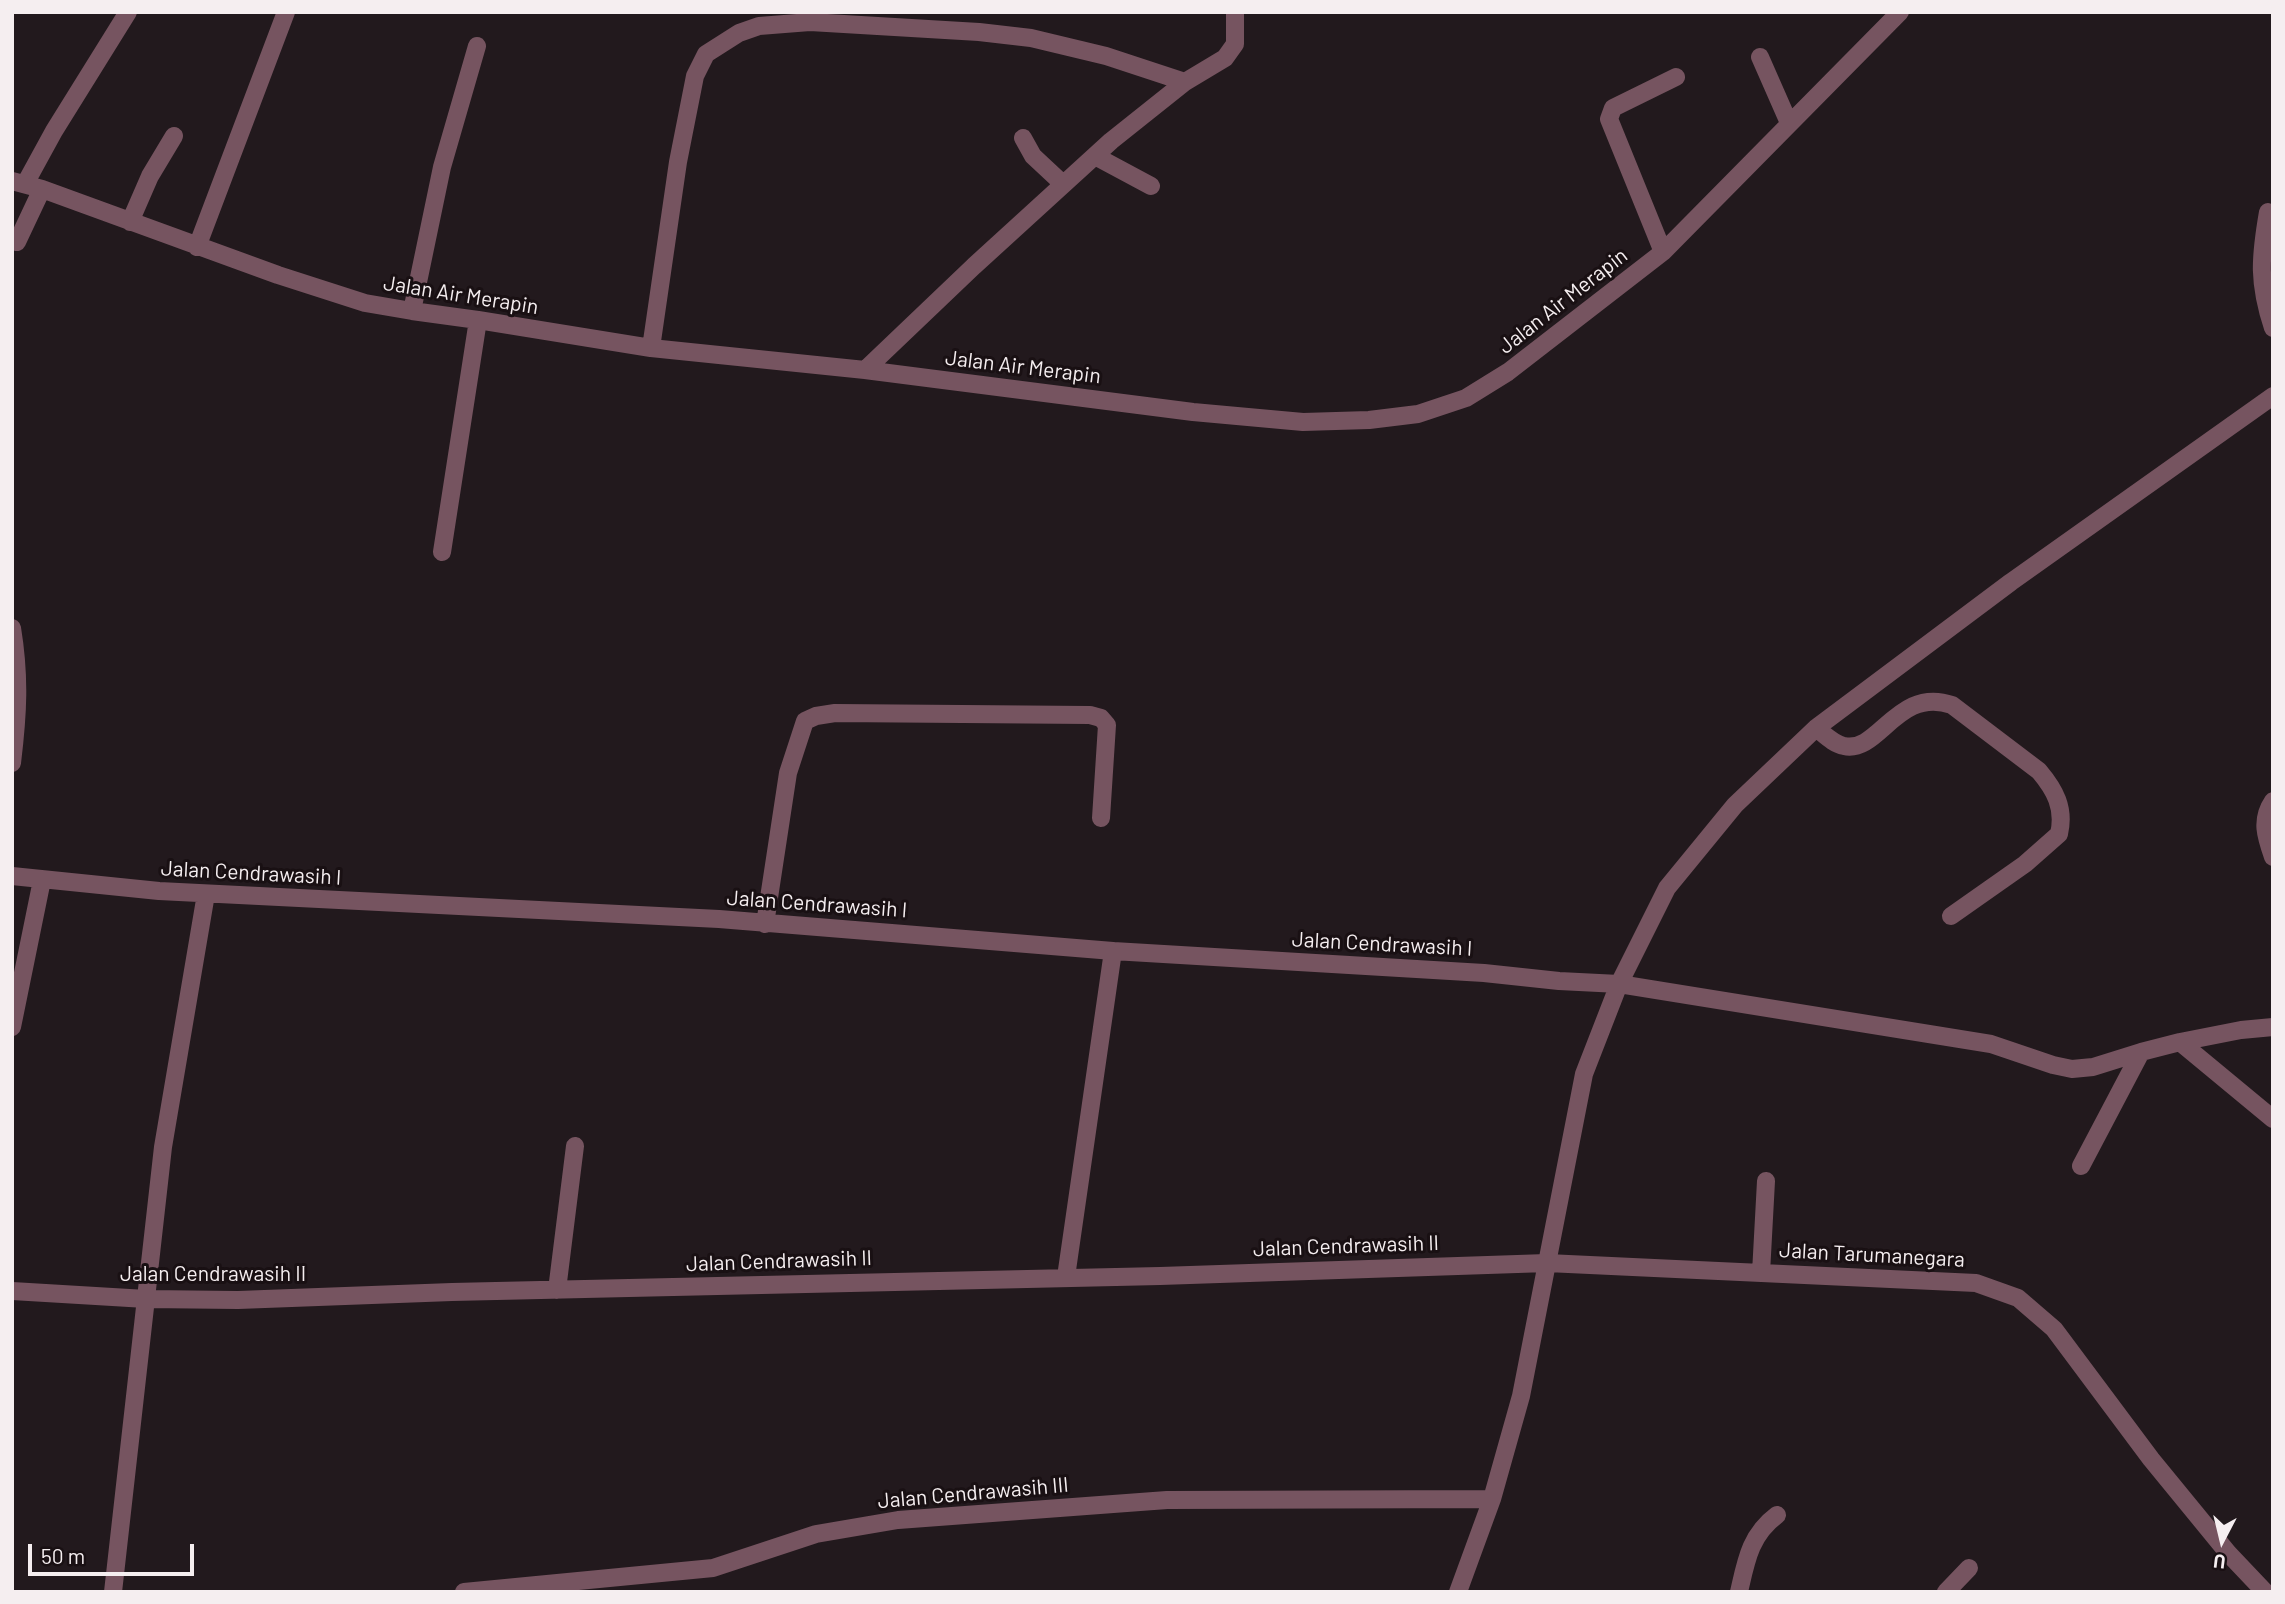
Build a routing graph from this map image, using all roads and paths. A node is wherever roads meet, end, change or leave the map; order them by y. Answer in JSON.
{"nodes":[{"id":1,"x":128,"y":12,"type":"edge"},
{"id":2,"x":286,"y":12,"type":"edge"},
{"id":3,"x":1235,"y":12,"type":"edge"},
{"id":4,"x":1900,"y":12,"type":"edge"},
{"id":5,"x":477,"y":46,"type":"dead end"},
{"id":6,"x":1760,"y":57,"type":"dead end"},
{"id":7,"x":1676,"y":77,"type":"dead end"},
{"id":8,"x":1185,"y":82,"type":"junction"},
{"id":9,"x":1789,"y":123,"type":"junction"},
{"id":10,"x":174,"y":136,"type":"dead end"},
{"id":11,"x":1023,"y":138,"type":"dead end"},
{"id":12,"x":1095,"y":156,"type":"junction"},
{"id":13,"x":1063,"y":184,"type":"junction"},
{"id":14,"x":26,"y":185,"type":"edge"},
{"id":15,"x":1151,"y":186,"type":"dead end"},
{"id":16,"x":2268,"y":212,"type":"dead end"},
{"id":17,"x":130,"y":222,"type":"junction"},
{"id":18,"x":17,"y":242,"type":"dead end"},
{"id":19,"x":197,"y":247,"type":"junction"},
{"id":20,"x":1663,"y":252,"type":"junction"},
{"id":21,"x":412,"y":312,"type":"junction"},
{"id":22,"x":478,"y":320,"type":"junction"},
{"id":23,"x":2273,"y":328,"type":"edge"},
{"id":24,"x":651,"y":348,"type":"junction"},
{"id":25,"x":866,"y":370,"type":"junction"},
{"id":26,"x":2273,"y":396,"type":"edge"},
{"id":27,"x":442,"y":552,"type":"dead end"},
{"id":28,"x":12,"y":628,"type":"edge"},
{"id":29,"x":1816,"y":728,"type":"junction"},
{"id":30,"x":12,"y":763,"type":"edge"},
{"id":31,"x":2273,"y":801,"type":"edge"},
{"id":32,"x":1101,"y":818,"type":"dead end"},
{"id":33,"x":2273,"y":857,"type":"edge"},
{"id":34,"x":12,"y":876,"type":"edge"},
{"id":35,"x":42,"y":880,"type":"junction"},
{"id":36,"x":206,"y":894,"type":"junction"},
{"id":37,"x":1951,"y":916,"type":"dead end"},
{"id":38,"x":765,"y":924,"type":"junction"},
{"id":39,"x":1113,"y":951,"type":"junction"},
{"id":40,"x":1619,"y":984,"type":"junction"},
{"id":41,"x":12,"y":1027,"type":"edge"},
{"id":42,"x":2273,"y":1027,"type":"edge"},
{"id":43,"x":2180,"y":1042,"type":"junction"},
{"id":44,"x":2141,"y":1052,"type":"junction"},
{"id":45,"x":2273,"y":1119,"type":"edge"},
{"id":46,"x":575,"y":1146,"type":"dead end"},
{"id":47,"x":2081,"y":1166,"type":"dead end"},
{"id":48,"x":1766,"y":1181,"type":"dead end"},
{"id":49,"x":1547,"y":1263,"type":"junction"},
{"id":50,"x":1761,"y":1273,"type":"junction"},
{"id":51,"x":1066,"y":1277,"type":"junction"},
{"id":52,"x":557,"y":1290,"type":"junction"},
{"id":53,"x":12,"y":1292,"type":"edge"},
{"id":54,"x":146,"y":1299,"type":"junction"},
{"id":55,"x":1492,"y":1499,"type":"junction"},
{"id":56,"x":1777,"y":1515,"type":"dead end"},
{"id":57,"x":1969,"y":1568,"type":"dead end"},
{"id":58,"x":113,"y":1592,"type":"edge"},
{"id":59,"x":464,"y":1592,"type":"edge"},
{"id":60,"x":1458,"y":1592,"type":"edge"},
{"id":61,"x":1739,"y":1592,"type":"edge"},
{"id":62,"x":1946,"y":1592,"type":"edge"},
{"id":63,"x":2265,"y":1592,"type":"edge"}],
"edges":[{"from":1,"to":14,"type":"street"},
{"from":2,"to":19,"type":"street"},
{"from":3,"to":8,"type":"street"},
{"from":4,"to":9,"type":"street","name":"Jalan Air Merapin"},
{"from":5,"to":21,"type":"street"},
{"from":6,"to":9,"type":"street"},
{"from":7,"to":20,"type":"street"},
{"from":8,"to":12,"type":"street"},
{"from":8,"to":24,"type":"street"},
{"from":9,"to":20,"type":"street","name":"Jalan Air Merapin"},
{"from":10,"to":17,"type":"street"},
{"from":11,"to":13,"type":"street"},
{"from":12,"to":13,"type":"street"},
{"from":12,"to":15,"type":"street"},
{"from":13,"to":25,"type":"street"},
{"from":14,"to":17,"type":"street","name":"Jalan Air Merapin"},
{"from":14,"to":18,"type":"street"},
{"from":16,"to":23,"type":"street"},
{"from":17,"to":19,"type":"street","name":"Jalan Air Merapin"},
{"from":19,"to":21,"type":"street","name":"Jalan Air Merapin"},
{"from":20,"to":25,"type":"street","name":"Jalan Air Merapin"},
{"from":21,"to":22,"type":"street","name":"Jalan Air Merapin"},
{"from":22,"to":24,"type":"street","name":"Jalan Air Merapin"},
{"from":22,"to":27,"type":"street"},
{"from":24,"to":25,"type":"street","name":"Jalan Air Merapin"},
{"from":26,"to":29,"type":"street"},
{"from":28,"to":30,"type":"street"},
{"from":29,"to":37,"type":"street"},
{"from":29,"to":40,"type":"street"},
{"from":31,"to":33,"type":"street"},
{"from":32,"to":38,"type":"street"},
{"from":34,"to":35,"type":"street","name":"Jalan Cendrawasih I"},
{"from":35,"to":36,"type":"street","name":"Jalan Cendrawasih I"},
{"from":35,"to":41,"type":"street"},
{"from":36,"to":38,"type":"street","name":"Jalan Cendrawasih I"},
{"from":36,"to":54,"type":"street"},
{"from":38,"to":39,"type":"street","name":"Jalan Cendrawasih I"},
{"from":39,"to":40,"type":"street","name":"Jalan Cendrawasih I"},
{"from":39,"to":51,"type":"street"},
{"from":40,"to":44,"type":"street","name":"Jalan Cendrawasih I"},
{"from":40,"to":49,"type":"street"},
{"from":42,"to":43,"type":"street","name":"Jalan Cendrawasih I"},
{"from":43,"to":44,"type":"street","name":"Jalan Cendrawasih I"},
{"from":43,"to":45,"type":"street"},
{"from":44,"to":47,"type":"street"},
{"from":46,"to":52,"type":"street"},
{"from":48,"to":50,"type":"street"},
{"from":49,"to":50,"type":"street","name":"Jalan Tarumanegara"},
{"from":49,"to":51,"type":"street","name":"Jalan Cendrawasih II"},
{"from":49,"to":55,"type":"street"},
{"from":50,"to":63,"type":"street","name":"Jalan Tarumanegara"},
{"from":51,"to":52,"type":"street","name":"Jalan Cendrawasih II"},
{"from":52,"to":54,"type":"street","name":"Jalan Cendrawasih II"},
{"from":53,"to":54,"type":"street","name":"Jalan Cendrawasih II"},
{"from":54,"to":58,"type":"street"},
{"from":55,"to":59,"type":"street","name":"Jalan Cendrawasih III"},
{"from":55,"to":60,"type":"street"},
{"from":56,"to":61,"type":"street"},
{"from":57,"to":62,"type":"street"}]}
